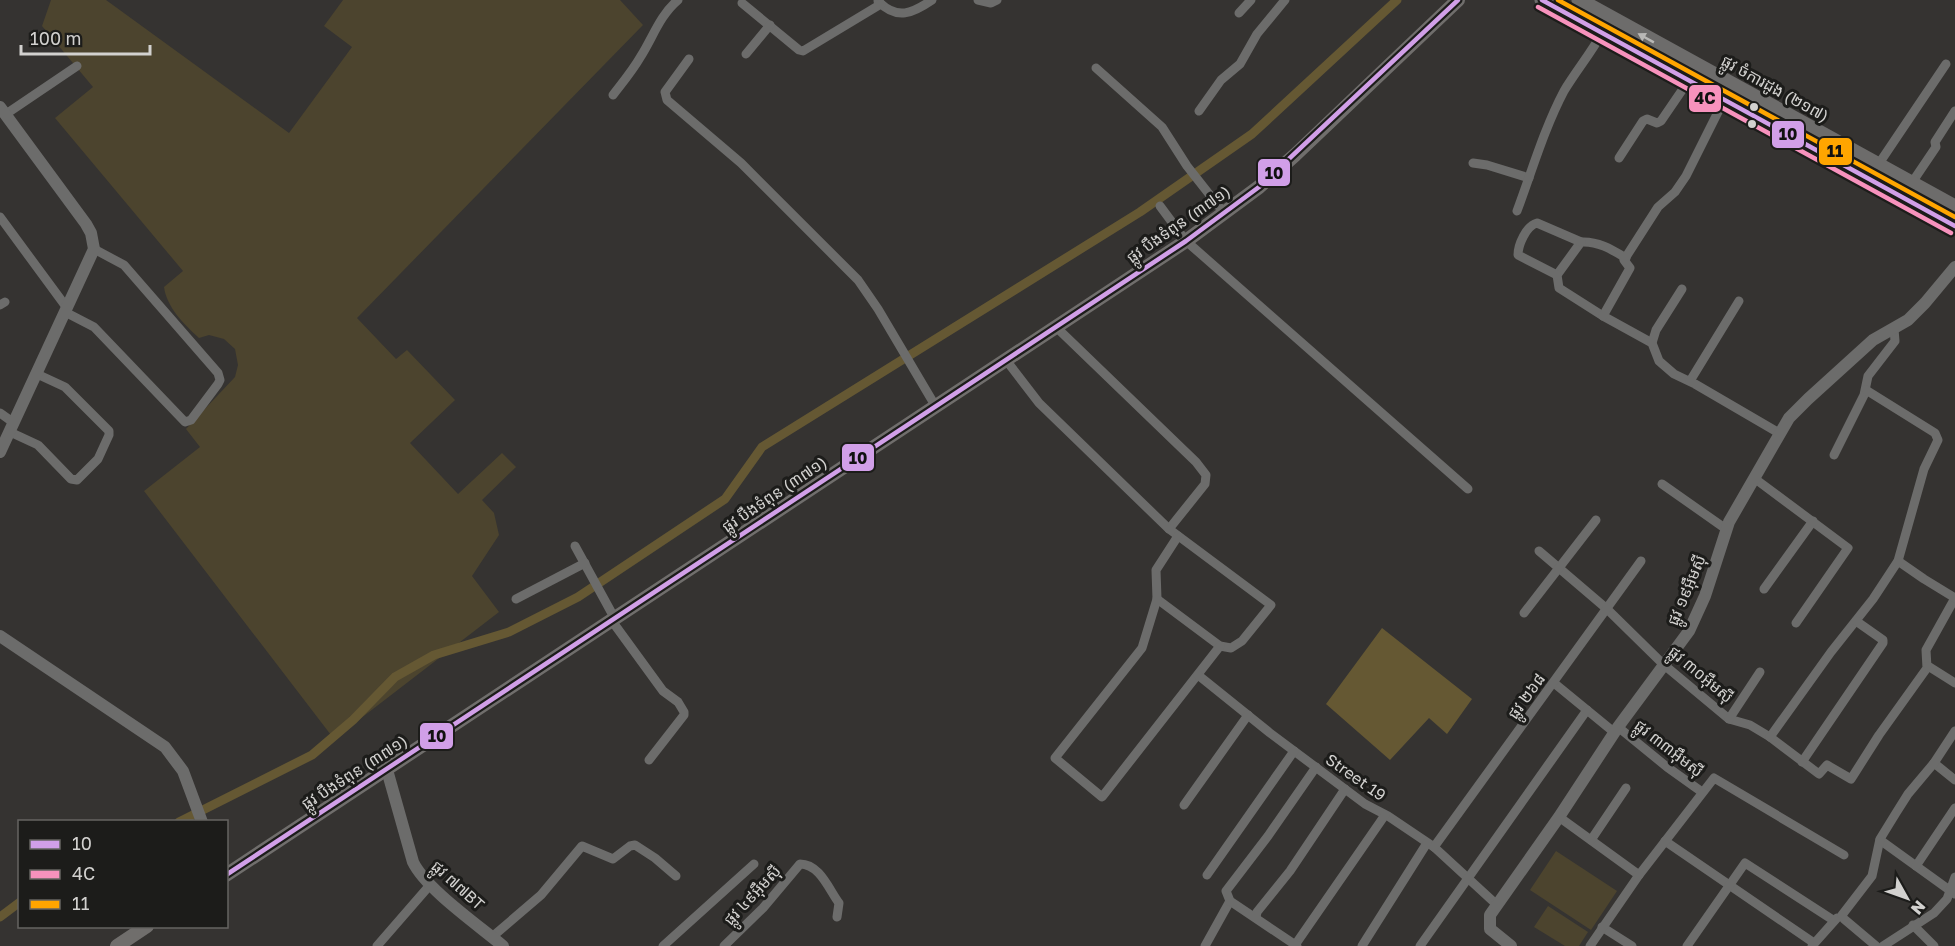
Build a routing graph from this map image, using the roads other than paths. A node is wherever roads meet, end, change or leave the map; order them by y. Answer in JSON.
{"nodes":[{"id":1,"x":678,"y":0,"type":"edge"},
{"id":2,"x":932,"y":0,"type":"edge"},
{"id":3,"x":978,"y":0,"type":"edge"},
{"id":4,"x":997,"y":0,"type":"edge"},
{"id":5,"x":1251,"y":0,"type":"edge"},
{"id":6,"x":1285,"y":0,"type":"edge"},
{"id":7,"x":1458,"y":0,"type":"edge"},
{"id":8,"x":1542,"y":0,"type":"edge"},
{"id":9,"x":1579,"y":0,"type":"edge"},
{"id":10,"x":879,"y":2,"type":"edge"},
{"id":11,"x":742,"y":3,"type":"dead end"},
{"id":12,"x":1239,"y":13,"type":"dead end"},
{"id":13,"x":770,"y":25,"type":"junction"},
{"id":14,"x":1602,"y":33,"type":"junction"},
{"id":15,"x":746,"y":54,"type":"dead end"},
{"id":16,"x":689,"y":59,"type":"dead end"},
{"id":17,"x":1946,"y":64,"type":"dead end"},
{"id":18,"x":77,"y":66,"type":"dead end"},
{"id":19,"x":1096,"y":68,"type":"dead end"},
{"id":20,"x":1689,"y":80,"type":"junction"},
{"id":21,"x":613,"y":95,"type":"dead end"},
{"id":22,"x":1724,"y":100,"type":"junction"},
{"id":23,"x":3,"y":111,"type":"edge"},
{"id":24,"x":1199,"y":111,"type":"dead end"},
{"id":25,"x":1955,"y":111,"type":"edge"},
{"id":26,"x":1619,"y":158,"type":"dead end"},
{"id":27,"x":1473,"y":163,"type":"dead end"},
{"id":28,"x":1878,"y":165,"type":"junction"},
{"id":29,"x":1529,"y":178,"type":"junction"},
{"id":30,"x":1911,"y":184,"type":"junction"},
{"id":31,"x":1160,"y":206,"type":"dead end"},
{"id":32,"x":1955,"y":207,"type":"edge"},
{"id":33,"x":1517,"y":211,"type":"dead end"},
{"id":34,"x":1224,"y":213,"type":"junction"},
{"id":35,"x":0,"y":217,"type":"edge"},
{"id":36,"x":1955,"y":226,"type":"edge"},
{"id":37,"x":1186,"y":241,"type":"junction"},
{"id":38,"x":1581,"y":242,"type":"junction"},
{"id":39,"x":94,"y":249,"type":"junction"},
{"id":40,"x":1626,"y":258,"type":"junction"},
{"id":41,"x":1955,"y":267,"type":"edge"},
{"id":42,"x":1557,"y":275,"type":"junction"},
{"id":43,"x":1682,"y":289,"type":"dead end"},
{"id":44,"x":1739,"y":301,"type":"dead end"},
{"id":45,"x":66,"y":310,"type":"junction"},
{"id":46,"x":1603,"y":316,"type":"junction"},
{"id":47,"x":1056,"y":327,"type":"junction"},
{"id":48,"x":1894,"y":329,"type":"junction"},
{"id":49,"x":1652,"y":343,"type":"junction"},
{"id":50,"x":1006,"y":360,"type":"junction"},
{"id":51,"x":37,"y":374,"type":"junction"},
{"id":52,"x":1690,"y":381,"type":"junction"},
{"id":53,"x":1866,"y":390,"type":"junction"},
{"id":54,"x":936,"y":407,"type":"junction"},
{"id":55,"x":0,"y":413,"type":"edge"},
{"id":56,"x":12,"y":427,"type":"junction"},
{"id":57,"x":1779,"y":433,"type":"junction"},
{"id":58,"x":0,"y":452,"type":"edge"},
{"id":59,"x":1834,"y":455,"type":"dead end"},
{"id":60,"x":1754,"y":478,"type":"junction"},
{"id":61,"x":1662,"y":484,"type":"dead end"},
{"id":62,"x":1468,"y":489,"type":"dead end"},
{"id":63,"x":1596,"y":520,"type":"dead end"},
{"id":64,"x":1813,"y":521,"type":"junction"},
{"id":65,"x":1169,"y":529,"type":"junction"},
{"id":66,"x":1726,"y":529,"type":"junction"},
{"id":67,"x":1178,"y":536,"type":"junction"},
{"id":68,"x":575,"y":546,"type":"dead end"},
{"id":69,"x":1539,"y":551,"type":"dead end"},
{"id":70,"x":1641,"y":561,"type":"dead end"},
{"id":71,"x":1898,"y":561,"type":"junction"},
{"id":72,"x":585,"y":563,"type":"junction"},
{"id":73,"x":1558,"y":568,"type":"junction"},
{"id":74,"x":1764,"y":589,"type":"dead end"},
{"id":75,"x":1955,"y":598,"type":"edge"},
{"id":76,"x":516,"y":599,"type":"dead end"},
{"id":77,"x":1157,"y":599,"type":"junction"},
{"id":78,"x":1607,"y":609,"type":"junction"},
{"id":79,"x":1524,"y":613,"type":"dead end"},
{"id":80,"x":614,"y":620,"type":"junction"},
{"id":81,"x":1856,"y":621,"type":"junction"},
{"id":82,"x":1796,"y":623,"type":"dead end"},
{"id":83,"x":0,"y":636,"type":"edge"},
{"id":84,"x":1220,"y":646,"type":"junction"},
{"id":85,"x":1663,"y":664,"type":"junction"},
{"id":86,"x":1928,"y":666,"type":"junction"},
{"id":87,"x":1760,"y":672,"type":"dead end"},
{"id":88,"x":1198,"y":675,"type":"junction"},
{"id":89,"x":1554,"y":682,"type":"junction"},
{"id":90,"x":1955,"y":683,"type":"edge"},
{"id":91,"x":1587,"y":710,"type":"junction"},
{"id":92,"x":1248,"y":715,"type":"junction"},
{"id":93,"x":1730,"y":718,"type":"junction"},
{"id":94,"x":1616,"y":730,"type":"junction"},
{"id":95,"x":1955,"y":731,"type":"edge"},
{"id":96,"x":1770,"y":737,"type":"junction"},
{"id":97,"x":1294,"y":751,"type":"junction"},
{"id":98,"x":649,"y":760,"type":"dead end"},
{"id":99,"x":1802,"y":762,"type":"junction"},
{"id":100,"x":1934,"y":763,"type":"junction"},
{"id":101,"x":1316,"y":767,"type":"junction"},
{"id":102,"x":387,"y":770,"type":"junction"},
{"id":103,"x":1955,"y":780,"type":"edge"},
{"id":104,"x":1626,"y":788,"type":"dead end"},
{"id":105,"x":1345,"y":789,"type":"junction"},
{"id":106,"x":1702,"y":792,"type":"junction"},
{"id":107,"x":1184,"y":805,"type":"dead end"},
{"id":108,"x":1955,"y":808,"type":"edge"},
{"id":109,"x":1385,"y":815,"type":"junction"},
{"id":110,"x":1559,"y":817,"type":"junction"},
{"id":111,"x":201,"y":820,"type":"edge"},
{"id":112,"x":1591,"y":840,"type":"junction"},
{"id":113,"x":1880,"y":840,"type":"junction"},
{"id":114,"x":1665,"y":841,"type":"junction"},
{"id":115,"x":1431,"y":845,"type":"junction"},
{"id":116,"x":1844,"y":855,"type":"dead end"},
{"id":117,"x":754,"y":864,"type":"dead end"},
{"id":118,"x":1916,"y":866,"type":"junction"},
{"id":119,"x":228,"y":874,"type":"edge"},
{"id":120,"x":1207,"y":875,"type":"dead end"},
{"id":121,"x":1640,"y":875,"type":"junction"},
{"id":122,"x":676,"y":876,"type":"dead end"},
{"id":123,"x":1955,"y":877,"type":"edge"},
{"id":124,"x":1467,"y":878,"type":"junction"},
{"id":125,"x":1729,"y":884,"type":"junction"},
{"id":126,"x":430,"y":885,"type":"junction"},
{"id":127,"x":1952,"y":892,"type":"edge"},
{"id":128,"x":1230,"y":901,"type":"junction"},
{"id":129,"x":1496,"y":904,"type":"junction"},
{"id":130,"x":1256,"y":917,"type":"junction"},
{"id":131,"x":1837,"y":917,"type":"junction"},
{"id":132,"x":837,"y":918,"type":"dead end"},
{"id":133,"x":1913,"y":925,"type":"junction"},
{"id":134,"x":1602,"y":927,"type":"junction"},
{"id":135,"x":146,"y":928,"type":"edge"},
{"id":136,"x":492,"y":937,"type":"junction"},
{"id":137,"x":120,"y":945,"type":"edge"},
{"id":138,"x":1296,"y":945,"type":"edge"},
{"id":139,"x":1813,"y":945,"type":"edge"},
{"id":140,"x":377,"y":946,"type":"edge"},
{"id":141,"x":503,"y":946,"type":"edge"},
{"id":142,"x":663,"y":946,"type":"edge"},
{"id":143,"x":724,"y":946,"type":"edge"},
{"id":144,"x":1206,"y":946,"type":"edge"},
{"id":145,"x":1362,"y":946,"type":"edge"},
{"id":146,"x":1420,"y":946,"type":"edge"},
{"id":147,"x":1511,"y":946,"type":"edge"},
{"id":148,"x":1590,"y":946,"type":"edge"},
{"id":149,"x":1632,"y":946,"type":"edge"},
{"id":150,"x":1687,"y":946,"type":"edge"},
{"id":151,"x":1876,"y":946,"type":"edge"},
{"id":152,"x":1882,"y":946,"type":"edge"},
{"id":153,"x":1934,"y":946,"type":"edge"}],
"edges":[{"from":1,"to":21,"type":"street"},
{"from":2,"to":10,"type":"street"},
{"from":3,"to":4,"type":"street"},
{"from":5,"to":12,"type":"street"},
{"from":6,"to":24,"type":"street"},
{"from":7,"to":34,"type":"main road","name":"ផ្លូវ បឹងទំពុន (៣៧១)"},
{"from":8,"to":14,"type":"main road"},
{"from":28,"to":9,"type":"main road","name":"ផ្លូវ ចំការដូង (២១៧)","one_way":true},
{"from":10,"to":13,"type":"street"},
{"from":11,"to":13,"type":"street"},
{"from":13,"to":15,"type":"street"},
{"from":14,"to":20,"type":"main road"},
{"from":14,"to":29,"type":"street"},
{"from":16,"to":54,"type":"street"},
{"from":17,"to":28,"type":"street"},
{"from":18,"to":23,"type":"street"},
{"from":19,"to":34,"type":"street"},
{"from":20,"to":22,"type":"main road"},
{"from":20,"to":26,"type":"street"},
{"from":22,"to":36,"type":"main road"},
{"from":22,"to":40,"type":"street"},
{"from":23,"to":39,"type":"street"},
{"from":25,"to":30,"type":"street"},
{"from":27,"to":29,"type":"street"},
{"from":28,"to":30,"type":"main road","name":"ផ្លូវ ចំការដូង (២១៧)"},
{"from":29,"to":33,"type":"street"},
{"from":30,"to":32,"type":"main road","name":"ផ្លូវ ចំការដូង (២១៧)"},
{"from":31,"to":37,"type":"street"},
{"from":34,"to":37,"type":"main road","name":"ផ្លូវ បឹងទំពុន (៣៧១)"},
{"from":35,"to":45,"type":"street"},
{"from":37,"to":47,"type":"main road","name":"ផ្លូវ បឹងទំពុន (៣៧១)"},
{"from":37,"to":62,"type":"street"},
{"from":38,"to":40,"type":"street"},
{"from":38,"to":42,"type":"street"},
{"from":38,"to":42,"type":"street"},
{"from":39,"to":45,"type":"street"},
{"from":39,"to":45,"type":"street"},
{"from":40,"to":46,"type":"street"},
{"from":41,"to":48,"type":"street","name":"ផ្លូវ ១៩អ៊ឹមស៊ី"},
{"from":42,"to":46,"type":"street"},
{"from":43,"to":49,"type":"street"},
{"from":44,"to":52,"type":"street"},
{"from":45,"to":51,"type":"street"},
{"from":46,"to":49,"type":"street"},
{"from":47,"to":50,"type":"main road","name":"ផ្លូវ បឹងទំពុន (៣៧១)"},
{"from":47,"to":65,"type":"street"},
{"from":48,"to":53,"type":"street"},
{"from":48,"to":57,"type":"street","name":"ផ្លូវ ១៩អ៊ឹមស៊ី"},
{"from":49,"to":52,"type":"street"},
{"from":50,"to":54,"type":"main road","name":"ផ្លូវ បឹងទំពុន (៣៧១)"},
{"from":50,"to":65,"type":"street"},
{"from":51,"to":56,"type":"street"},
{"from":51,"to":56,"type":"street"},
{"from":52,"to":57,"type":"street"},
{"from":53,"to":59,"type":"street"},
{"from":53,"to":71,"type":"street"},
{"from":54,"to":80,"type":"main road","name":"ផ្លូវ បឹងទំពុន (៣៧១)"},
{"from":55,"to":56,"type":"street"},
{"from":56,"to":58,"type":"street"},
{"from":57,"to":60,"type":"street","name":"ផ្លូវ ១៩អ៊ឹមស៊ី"},
{"from":60,"to":64,"type":"street"},
{"from":60,"to":66,"type":"street","name":"ផ្លូវ ១៩អ៊ឹមស៊ី"},
{"from":61,"to":66,"type":"street"},
{"from":63,"to":73,"type":"street"},
{"from":64,"to":74,"type":"street"},
{"from":64,"to":82,"type":"street"},
{"from":65,"to":67,"type":"street"},
{"from":66,"to":85,"type":"street","name":"ផ្លូវ ១៩អ៊ឹមស៊ី"},
{"from":67,"to":77,"type":"street"},
{"from":67,"to":84,"type":"street"},
{"from":68,"to":72,"type":"street"},
{"from":69,"to":73,"type":"street","name":"ផ្លូវ ៣០អ៊ឹមស៊ី"},
{"from":70,"to":78,"type":"street","name":"ផ្លូវ ២៦៨"},
{"from":71,"to":75,"type":"street"},
{"from":71,"to":81,"type":"street"},
{"from":72,"to":76,"type":"street"},
{"from":72,"to":80,"type":"street"},
{"from":73,"to":78,"type":"street","name":"ផ្លូវ ៣០អ៊ឹមស៊ី"},
{"from":73,"to":79,"type":"street"},
{"from":75,"to":86,"type":"street"},
{"from":77,"to":84,"type":"street"},
{"from":77,"to":88,"type":"street"},
{"from":78,"to":85,"type":"street","name":"ផ្លូវ ៣០អ៊ឹមស៊ី"},
{"from":78,"to":89,"type":"street","name":"ផ្លូវ ២៦៨"},
{"from":80,"to":98,"type":"street"},
{"from":80,"to":102,"type":"main road","name":"ផ្លូវ បឹងទំពុន (៣៧១)"},
{"from":81,"to":96,"type":"street"},
{"from":81,"to":99,"type":"street"},
{"from":83,"to":111,"type":"street"},
{"from":84,"to":88,"type":"street"},
{"from":85,"to":93,"type":"street","name":"ផ្លូវ ៣០អ៊ឹមស៊ី"},
{"from":85,"to":94,"type":"street","name":"ផ្លូវ ១៩អ៊ឹមស៊ី"},
{"from":86,"to":90,"type":"street"},
{"from":86,"to":99,"type":"street"},
{"from":87,"to":93,"type":"street"},
{"from":88,"to":92,"type":"street","name":"Street 19"},
{"from":89,"to":91,"type":"street","name":"ផ្លូវ ៣៣អ៊ឹមស៊ី"},
{"from":89,"to":115,"type":"street","name":"ផ្លូវ ២៦៨"},
{"from":91,"to":94,"type":"street","name":"ផ្លូវ ៣៣អ៊ឹមស៊ី"},
{"from":91,"to":124,"type":"street"},
{"from":92,"to":97,"type":"street","name":"Street 19"},
{"from":92,"to":107,"type":"street"},
{"from":93,"to":96,"type":"street","name":"ផ្លូវ ៣០អ៊ឹមស៊ី"},
{"from":94,"to":106,"type":"street","name":"ផ្លូវ ៣៣អ៊ឹមស៊ី"},
{"from":94,"to":110,"type":"street","name":"ផ្លូវ ១៩អ៊ឹមស៊ី"},
{"from":95,"to":100,"type":"street"},
{"from":96,"to":99,"type":"street","name":"ផ្លូវ ៣០អ៊ឹមស៊ី"},
{"from":97,"to":101,"type":"street","name":"Street 19"},
{"from":97,"to":120,"type":"street"},
{"from":100,"to":103,"type":"street"},
{"from":100,"to":113,"type":"street"},
{"from":101,"to":105,"type":"street","name":"Street 19"},
{"from":101,"to":128,"type":"street"},
{"from":102,"to":119,"type":"main road","name":"ផ្លូវ បឹងទំពុន (៣៧១)"},
{"from":102,"to":126,"type":"street","name":"ផ្លូវ ៧៧BT"},
{"from":104,"to":112,"type":"street"},
{"from":105,"to":109,"type":"street","name":"Street 19"},
{"from":105,"to":130,"type":"street"},
{"from":106,"to":114,"type":"street"},
{"from":106,"to":116,"type":"street"},
{"from":108,"to":118,"type":"street"},
{"from":109,"to":115,"type":"street","name":"Street 19"},
{"from":109,"to":138,"type":"street"},
{"from":110,"to":112,"type":"street"},
{"from":110,"to":129,"type":"street","name":"ផ្លូវ ១៩អ៊ឹមស៊ី"},
{"from":112,"to":121,"type":"street"},
{"from":113,"to":118,"type":"street"},
{"from":113,"to":131,"type":"street"},
{"from":114,"to":121,"type":"street"},
{"from":114,"to":125,"type":"street"},
{"from":115,"to":124,"type":"street","name":"Street 19"},
{"from":115,"to":145,"type":"street","name":"ផ្លូវ ២៦៨"},
{"from":117,"to":142,"type":"street"},
{"from":118,"to":127,"type":"street"},
{"from":121,"to":134,"type":"street"},
{"from":122,"to":136,"type":"street"},
{"from":123,"to":127,"type":"street"},
{"from":124,"to":129,"type":"street","name":"Street 19"},
{"from":124,"to":146,"type":"street"},
{"from":125,"to":131,"type":"street"},
{"from":125,"to":139,"type":"street"},
{"from":125,"to":150,"type":"street"},
{"from":126,"to":136,"type":"street","name":"ផ្លូវ ៧៧BT"},
{"from":126,"to":140,"type":"street"},
{"from":127,"to":133,"type":"street"},
{"from":128,"to":130,"type":"street"},
{"from":128,"to":144,"type":"street"},
{"from":129,"to":147,"type":"street","name":"ផ្លូវ ១៩អ៊ឹមស៊ី"},
{"from":130,"to":138,"type":"street"},
{"from":131,"to":139,"type":"street"},
{"from":131,"to":151,"type":"street"},
{"from":132,"to":143,"type":"street","name":"ផ្លូវ ៤៩អ៊ឹមស៊ី"},
{"from":133,"to":152,"type":"street"},
{"from":133,"to":153,"type":"street"},
{"from":134,"to":148,"type":"street"},
{"from":134,"to":149,"type":"street"},
{"from":135,"to":137,"type":"main road"},
{"from":136,"to":141,"type":"street","name":"ផ្លូវ ៧៧BT"}]}
